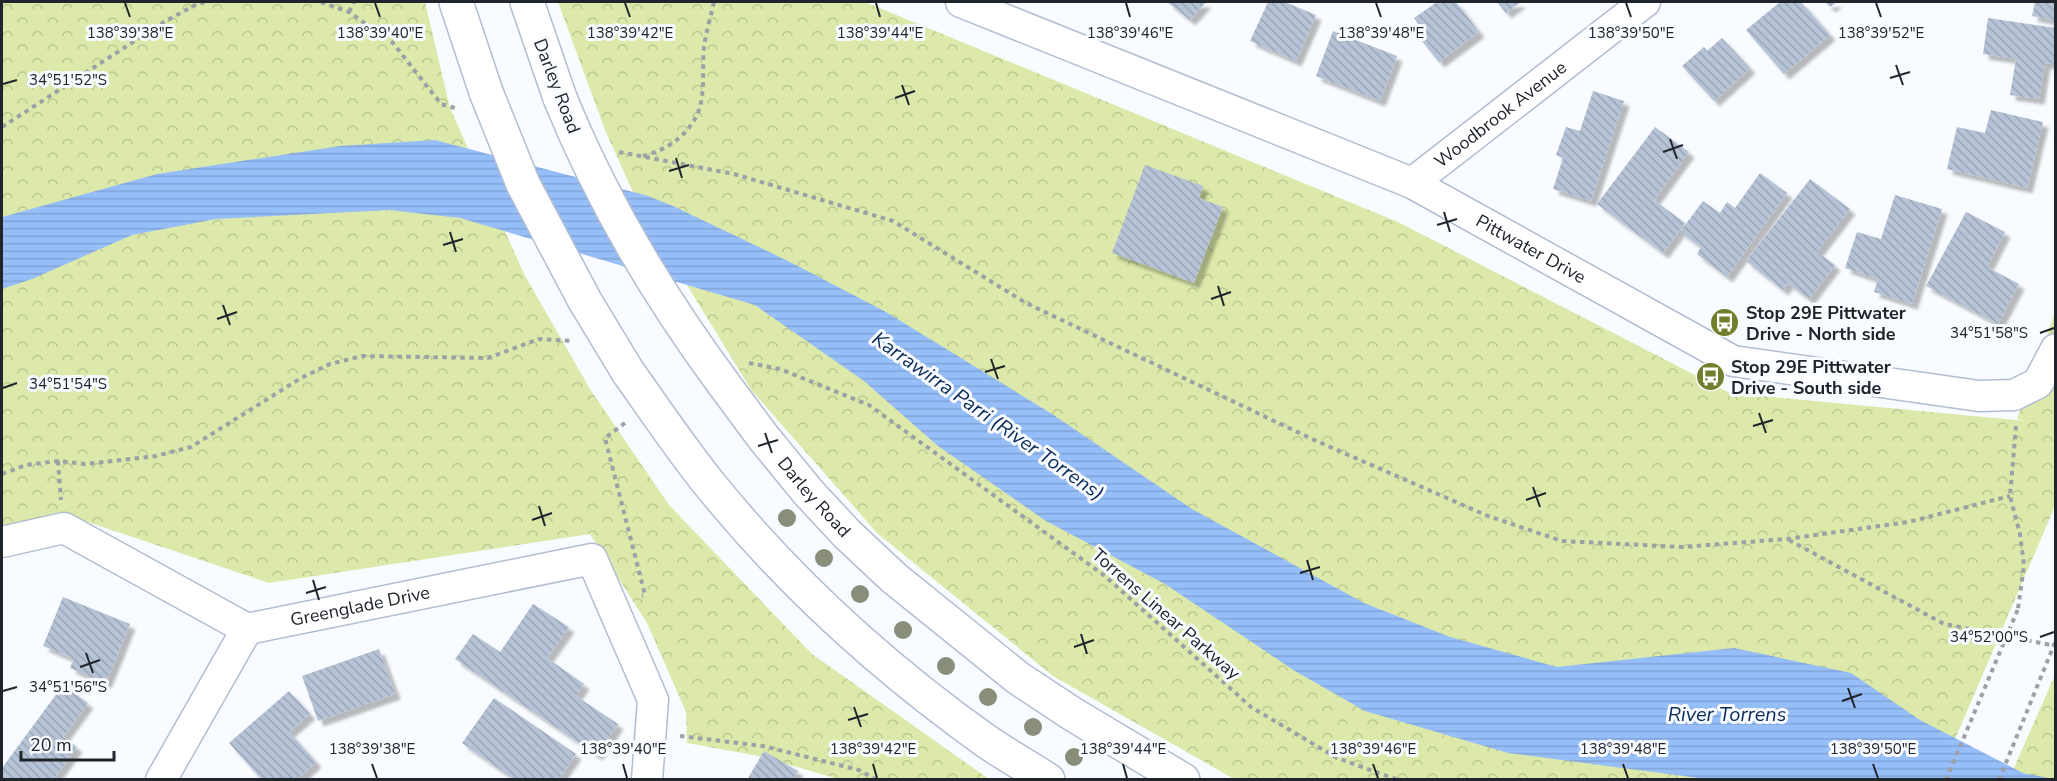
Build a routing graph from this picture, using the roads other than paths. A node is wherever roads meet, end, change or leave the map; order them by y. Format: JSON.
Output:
{"nodes":[{"id":1,"x":456,"y":2,"type":"edge"},
{"id":2,"x":526,"y":2,"type":"edge"},
{"id":3,"x":961,"y":2,"type":"edge"},
{"id":4,"x":1645,"y":2,"type":"edge"},
{"id":5,"x":1412,"y":183,"type":"junction"},
{"id":6,"x":2055,"y":349,"type":"edge"},
{"id":7,"x":2,"y":542,"type":"edge"},
{"id":8,"x":247,"y":629,"type":"junction"},
{"id":9,"x":161,"y":780,"type":"edge"},
{"id":10,"x":647,"y":780,"type":"edge"},
{"id":11,"x":1048,"y":780,"type":"edge"},
{"id":12,"x":1183,"y":780,"type":"edge"}],
"edges":[{"from":1,"to":11,"type":"main road","bridge":true},
{"from":2,"to":12,"type":"main road","name":"Darley Road","bridge":true},
{"from":3,"to":5,"type":"street","name":"Pittwater Drive"},
{"from":4,"to":5,"type":"street","name":"Woodbrook Avenue"},
{"from":5,"to":6,"type":"street","name":"Pittwater Drive"},
{"from":7,"to":8,"type":"street"},
{"from":8,"to":9,"type":"street"},
{"from":8,"to":10,"type":"street","name":"Greenglade Drive"}]}
